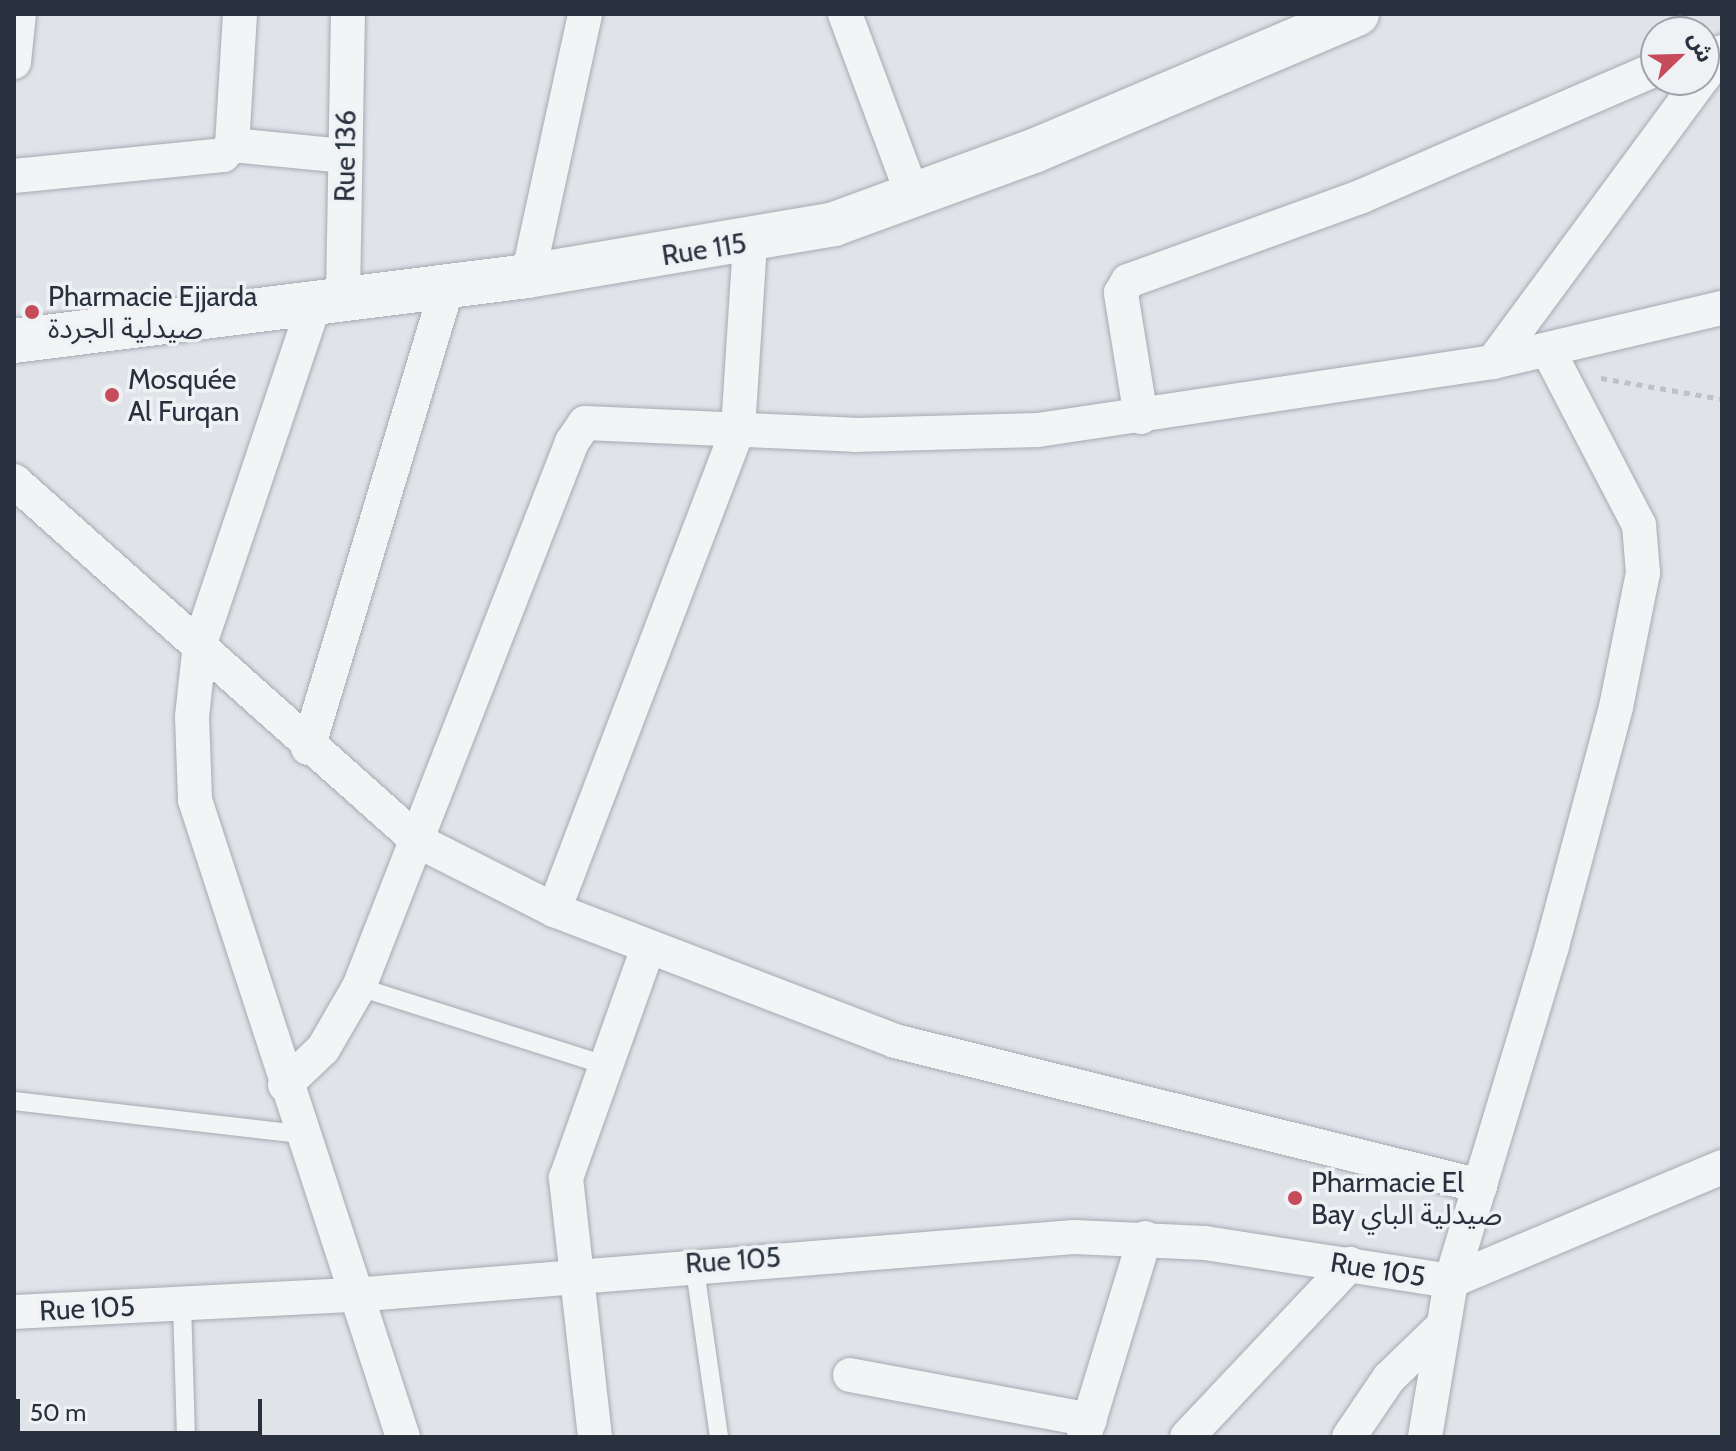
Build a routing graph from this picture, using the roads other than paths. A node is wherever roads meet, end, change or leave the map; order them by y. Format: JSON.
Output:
{"nodes":[{"id":1,"x":19,"y":14,"type":"edge"},
{"id":2,"x":240,"y":14,"type":"edge"},
{"id":3,"x":348,"y":14,"type":"edge"},
{"id":4,"x":585,"y":14,"type":"edge"},
{"id":5,"x":845,"y":14,"type":"edge"},
{"id":6,"x":1357,"y":14,"type":"edge"},
{"id":7,"x":14,"y":62,"type":"edge"},
{"id":8,"x":1640,"y":76,"type":"edge"},
{"id":9,"x":1689,"y":96,"type":"edge"},
{"id":10,"x":232,"y":145,"type":"junction"},
{"id":11,"x":345,"y":156,"type":"junction"},
{"id":12,"x":14,"y":176,"type":"edge"},
{"id":13,"x":914,"y":199,"type":"junction"},
{"id":14,"x":750,"y":242,"type":"junction"},
{"id":15,"x":528,"y":276,"type":"junction"},
{"id":16,"x":447,"y":287,"type":"junction"},
{"id":17,"x":329,"y":300,"type":"junction"},
{"id":18,"x":1722,"y":308,"type":"edge"},
{"id":19,"x":14,"y":341,"type":"edge"},
{"id":20,"x":1493,"y":362,"type":"junction"},
{"id":21,"x":1555,"y":363,"type":"junction"},
{"id":22,"x":1141,"y":417,"type":"junction"},
{"id":23,"x":738,"y":429,"type":"junction"},
{"id":24,"x":14,"y":481,"type":"edge"},
{"id":25,"x":200,"y":643,"type":"junction"},
{"id":26,"x":308,"y":748,"type":"junction"},
{"id":27,"x":418,"y":841,"type":"junction"},
{"id":28,"x":554,"y":910,"type":"junction"},
{"id":29,"x":647,"y":951,"type":"junction"},
{"id":30,"x":359,"y":987,"type":"junction"},
{"id":31,"x":602,"y":1064,"type":"junction"},
{"id":32,"x":285,"y":1085,"type":"junction"},
{"id":33,"x":14,"y":1101,"type":"edge"},
{"id":34,"x":300,"y":1134,"type":"junction"},
{"id":35,"x":1722,"y":1167,"type":"edge"},
{"id":36,"x":1480,"y":1186,"type":"junction"},
{"id":37,"x":1145,"y":1238,"type":"junction"},
{"id":38,"x":694,"y":1263,"type":"junction"},
{"id":39,"x":1350,"y":1264,"type":"junction"},
{"id":40,"x":572,"y":1273,"type":"junction"},
{"id":41,"x":1451,"y":1281,"type":"junction"},
{"id":42,"x":353,"y":1295,"type":"junction"},
{"id":43,"x":182,"y":1303,"type":"junction"},
{"id":44,"x":14,"y":1312,"type":"edge"},
{"id":45,"x":1441,"y":1328,"type":"junction"},
{"id":46,"x":850,"y":1375,"type":"dead end"},
{"id":47,"x":1087,"y":1428,"type":"edge"},
{"id":48,"x":186,"y":1437,"type":"edge"},
{"id":49,"x":403,"y":1437,"type":"edge"},
{"id":50,"x":595,"y":1437,"type":"edge"},
{"id":51,"x":719,"y":1437,"type":"edge"},
{"id":52,"x":1187,"y":1437,"type":"edge"},
{"id":53,"x":1349,"y":1437,"type":"edge"},
{"id":54,"x":1425,"y":1437,"type":"edge"}],
"edges":[{"from":1,"to":7,"type":"street"},
{"from":2,"to":10,"type":"street"},
{"from":3,"to":11,"type":"street","name":"Rue 136"},
{"from":4,"to":15,"type":"street"},
{"from":5,"to":13,"type":"street"},
{"from":6,"to":13,"type":"street","name":"Rue 115"},
{"from":8,"to":22,"type":"street"},
{"from":9,"to":20,"type":"street"},
{"from":10,"to":11,"type":"street"},
{"from":10,"to":12,"type":"street"},
{"from":11,"to":17,"type":"street","name":"Rue 136"},
{"from":13,"to":14,"type":"street","name":"Rue 115"},
{"from":14,"to":15,"type":"street","name":"Rue 115"},
{"from":14,"to":23,"type":"street"},
{"from":15,"to":16,"type":"street","name":"Rue 115"},
{"from":16,"to":17,"type":"street","name":"Rue 115"},
{"from":16,"to":26,"type":"street"},
{"from":17,"to":19,"type":"street","name":"Rue 115"},
{"from":17,"to":25,"type":"street","name":"Rue 136"},
{"from":18,"to":21,"type":"street"},
{"from":20,"to":21,"type":"street"},
{"from":20,"to":22,"type":"street"},
{"from":21,"to":36,"type":"street"},
{"from":22,"to":23,"type":"street"},
{"from":23,"to":27,"type":"street"},
{"from":23,"to":28,"type":"street"},
{"from":24,"to":25,"type":"street"},
{"from":25,"to":26,"type":"street"},
{"from":25,"to":32,"type":"street","name":"Rue 136"},
{"from":26,"to":27,"type":"street"},
{"from":27,"to":28,"type":"street"},
{"from":27,"to":30,"type":"street"},
{"from":28,"to":29,"type":"street"},
{"from":29,"to":31,"type":"street"},
{"from":29,"to":36,"type":"street"},
{"from":30,"to":31,"type":"lane"},
{"from":30,"to":32,"type":"street"},
{"from":31,"to":40,"type":"street"},
{"from":32,"to":34,"type":"street","name":"Rue 136"},
{"from":33,"to":34,"type":"lane"},
{"from":34,"to":42,"type":"street","name":"Rue 136"},
{"from":35,"to":41,"type":"street"},
{"from":36,"to":41,"type":"street"},
{"from":37,"to":38,"type":"street","name":"Rue 105"},
{"from":37,"to":39,"type":"street","name":"Rue 105"},
{"from":37,"to":47,"type":"street"},
{"from":38,"to":40,"type":"street","name":"Rue 105"},
{"from":38,"to":51,"type":"lane"},
{"from":39,"to":41,"type":"street","name":"Rue 105"},
{"from":39,"to":52,"type":"street"},
{"from":40,"to":42,"type":"street","name":"Rue 105"},
{"from":40,"to":50,"type":"street"},
{"from":41,"to":45,"type":"street"},
{"from":42,"to":43,"type":"street","name":"Rue 105"},
{"from":42,"to":49,"type":"street","name":"Rue 136"},
{"from":43,"to":44,"type":"street","name":"Rue 105"},
{"from":43,"to":48,"type":"lane"},
{"from":45,"to":53,"type":"street"},
{"from":45,"to":54,"type":"street"},
{"from":46,"to":47,"type":"street"}]}
